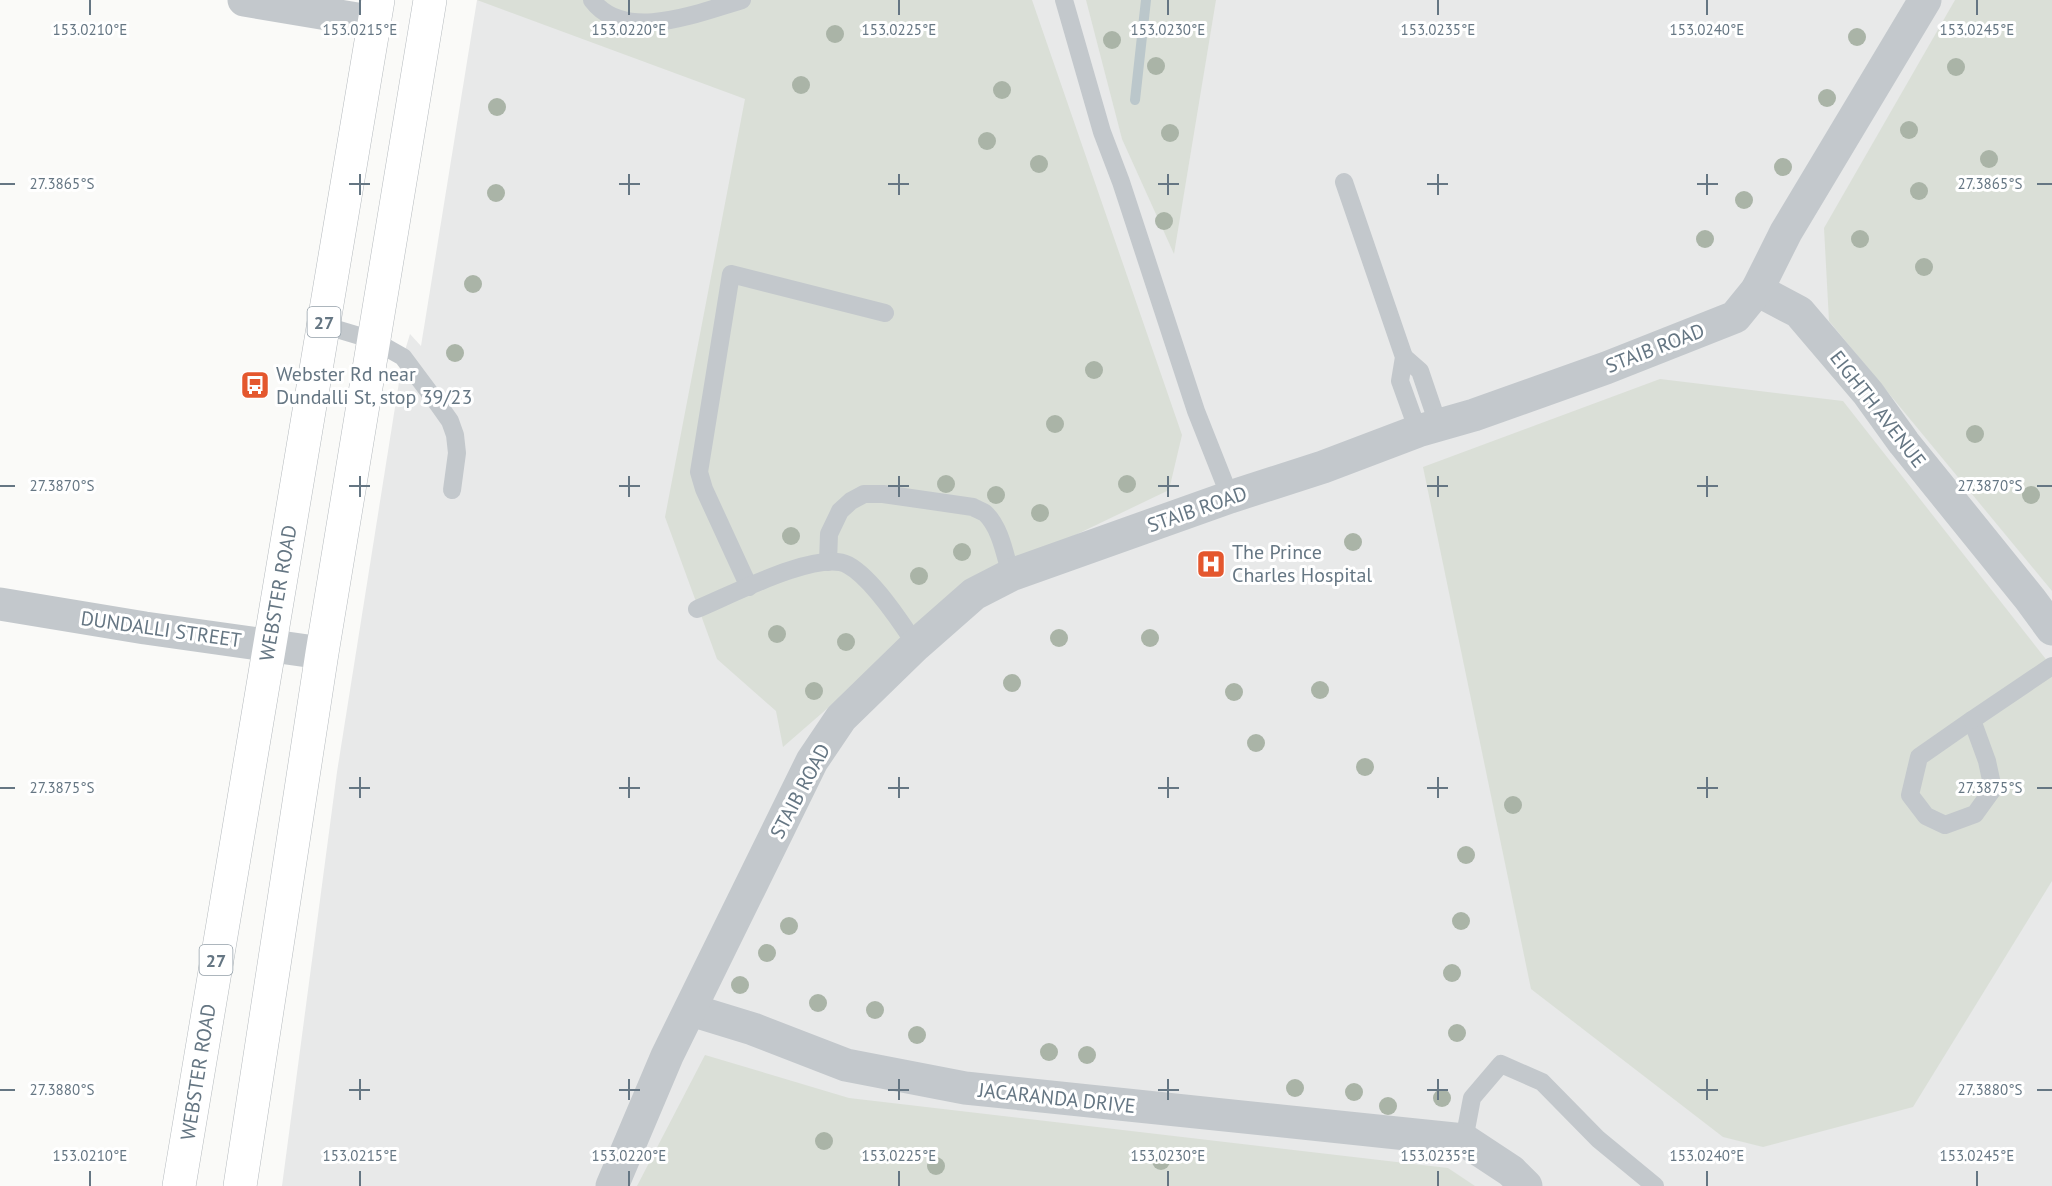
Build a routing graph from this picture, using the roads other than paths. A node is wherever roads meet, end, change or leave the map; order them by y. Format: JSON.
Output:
{"nodes":[{"id":1,"x":244,"y":0,"type":"edge"},
{"id":2,"x":430,"y":0,"type":"edge"},
{"id":3,"x":592,"y":0,"type":"edge"},
{"id":4,"x":742,"y":0,"type":"edge"},
{"id":5,"x":1064,"y":0,"type":"edge"},
{"id":6,"x":1925,"y":0,"type":"edge"},
{"id":7,"x":377,"y":11,"type":"edge"},
{"id":8,"x":1344,"y":182,"type":"dead end"},
{"id":9,"x":1757,"y":290,"type":"junction"},
{"id":10,"x":885,"y":313,"type":"dead end"},
{"id":11,"x":323,"y":325,"type":"junction"},
{"id":12,"x":373,"y":340,"type":"junction"},
{"id":13,"x":1428,"y":428,"type":"junction"},
{"id":14,"x":453,"y":490,"type":"dead end"},
{"id":15,"x":1230,"y":497,"type":"junction"},
{"id":16,"x":828,"y":561,"type":"junction"},
{"id":17,"x":1011,"y":575,"type":"junction"},
{"id":18,"x":749,"y":587,"type":"junction"},
{"id":19,"x":0,"y":604,"type":"edge"},
{"id":20,"x":697,"y":609,"type":"dead end"},
{"id":21,"x":2052,"y":629,"type":"edge"},
{"id":22,"x":269,"y":645,"type":"junction"},
{"id":23,"x":916,"y":645,"type":"junction"},
{"id":24,"x":322,"y":653,"type":"junction"},
{"id":25,"x":2052,"y":666,"type":"edge"},
{"id":26,"x":1972,"y":720,"type":"junction"},
{"id":27,"x":691,"y":1010,"type":"junction"},
{"id":28,"x":1464,"y":1140,"type":"junction"},
{"id":29,"x":179,"y":1186,"type":"edge"},
{"id":30,"x":240,"y":1186,"type":"edge"},
{"id":31,"x":612,"y":1186,"type":"edge"},
{"id":32,"x":1527,"y":1186,"type":"edge"},
{"id":33,"x":1655,"y":1186,"type":"edge"}],
"edges":[{"from":1,"to":7,"type":"street"},
{"from":2,"to":12,"type":"main road"},
{"from":3,"to":4,"type":"lane"},
{"from":5,"to":15,"type":"lane"},
{"from":6,"to":9,"type":"street","name":"STAIB ROAD"},
{"from":7,"to":11,"type":"main road","name":"WEBSTER ROAD","number":"27"},
{"from":8,"to":13,"type":"lane"},
{"from":9,"to":13,"type":"street","name":"STAIB ROAD"},
{"from":9,"to":21,"type":"street","name":"EIGHTH AVENUE"},
{"from":10,"to":18,"type":"lane"},
{"from":11,"to":12,"type":"lane"},
{"from":11,"to":22,"type":"main road","name":"WEBSTER ROAD","number":"27"},
{"from":12,"to":14,"type":"lane"},
{"from":12,"to":24,"type":"main road"},
{"from":13,"to":15,"type":"street","name":"STAIB ROAD"},
{"from":15,"to":17,"type":"street","name":"STAIB ROAD"},
{"from":16,"to":17,"type":"lane"},
{"from":16,"to":18,"type":"lane"},
{"from":16,"to":23,"type":"lane"},
{"from":17,"to":23,"type":"street","name":"STAIB ROAD"},
{"from":18,"to":20,"type":"lane"},
{"from":19,"to":22,"type":"street","name":"DUNDALLI STREET"},
{"from":22,"to":24,"type":"street","name":"DUNDALLI STREET"},
{"from":22,"to":29,"type":"main road","name":"WEBSTER ROAD","number":"27"},
{"from":23,"to":27,"type":"street","name":"STAIB ROAD"},
{"from":24,"to":30,"type":"main road"},
{"from":25,"to":26,"type":"lane"},
{"from":26,"to":26,"type":"lane"},
{"from":27,"to":28,"type":"street","name":"JACARANDA DRIVE"},
{"from":27,"to":31,"type":"street","name":"STAIB ROAD"},
{"from":28,"to":32,"type":"street","name":"JACARANDA DRIVE"},
{"from":28,"to":33,"type":"lane"}]}
